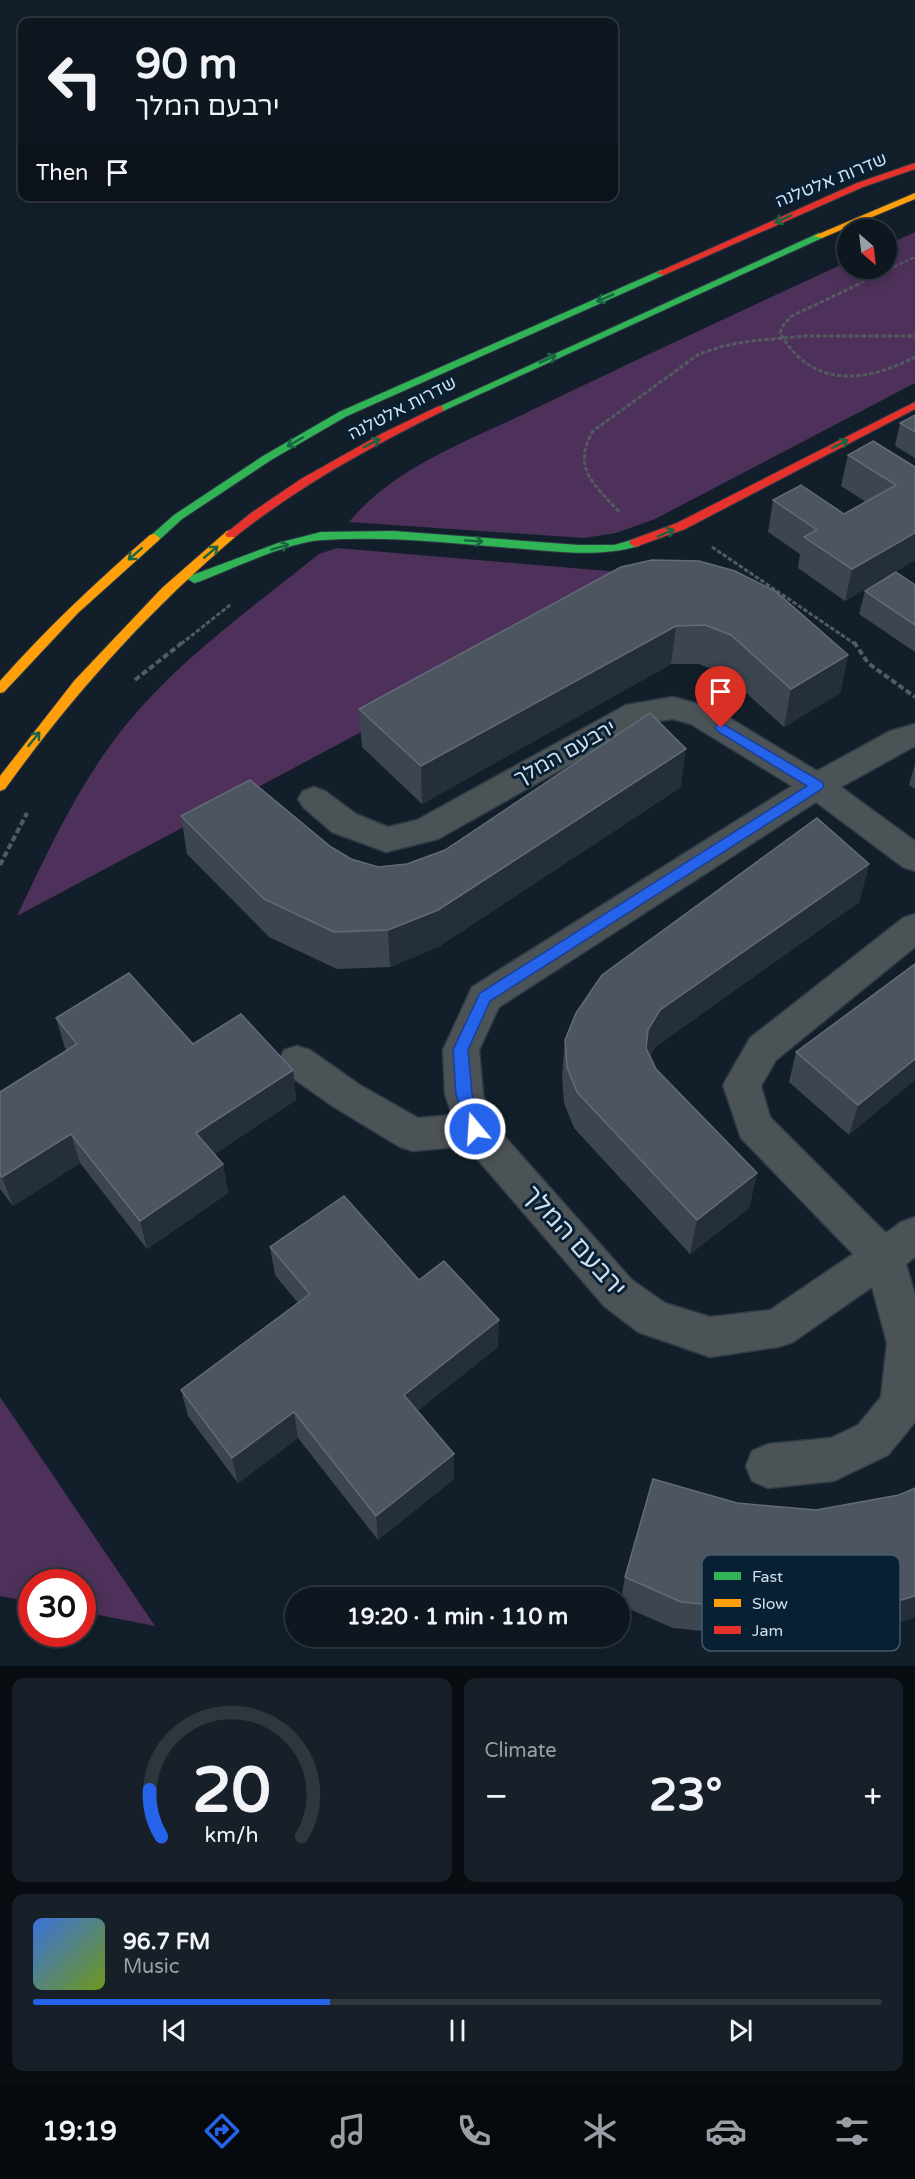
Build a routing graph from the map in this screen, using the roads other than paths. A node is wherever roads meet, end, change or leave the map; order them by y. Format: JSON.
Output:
{"nodes":[{"id":1,"x":915,"y":166,"type":"edge"},
{"id":2,"x":915,"y":196,"type":"edge"},
{"id":3,"x":915,"y":405,"type":"edge"},
{"id":4,"x":167,"y":591,"type":"junction"},
{"id":5,"x":0,"y":689,"type":"edge"},
{"id":6,"x":915,"y":735,"type":"edge"},
{"id":7,"x":0,"y":786,"type":"edge"},
{"id":8,"x":817,"y":786,"type":"junction"},
{"id":9,"x":314,"y":799,"type":"dead end"},
{"id":10,"x":915,"y":858,"type":"edge"},
{"id":11,"x":915,"y":928,"type":"edge"},
{"id":12,"x":297,"y":1061,"type":"dead end"},
{"id":13,"x":475,"y":1129,"type":"junction"},
{"id":14,"x":915,"y":1235,"type":"edge"},
{"id":15,"x":884,"y":1258,"type":"junction"},
{"id":16,"x":768,"y":1466,"type":"dead end"}],
"edges":[{"from":1,"to":5,"type":"main road","name":"שדרות אלטלנה","one_way":true},
{"from":4,"to":2,"type":"main road","name":"שדרות אלטלנה","one_way":true},
{"from":4,"to":3,"type":"main road","one_way":true},
{"from":7,"to":4,"type":"main road","name":"שדרות אלטלנה","one_way":true},
{"from":6,"to":8,"type":"street","name":"ירבעם המלך"},
{"from":8,"to":9,"type":"street","name":"ירבעם המלך"},
{"from":8,"to":10,"type":"street","name":"ירבעם המלך"},
{"from":8,"to":13,"type":"street","name":"ירבעם המלך"},
{"from":11,"to":15,"type":"street"},
{"from":12,"to":13,"type":"street"},
{"from":13,"to":15,"type":"street","name":"ירבעם המלך"},
{"from":14,"to":15,"type":"street","name":"ירבעם המלך"},
{"from":15,"to":16,"type":"street"}]}
